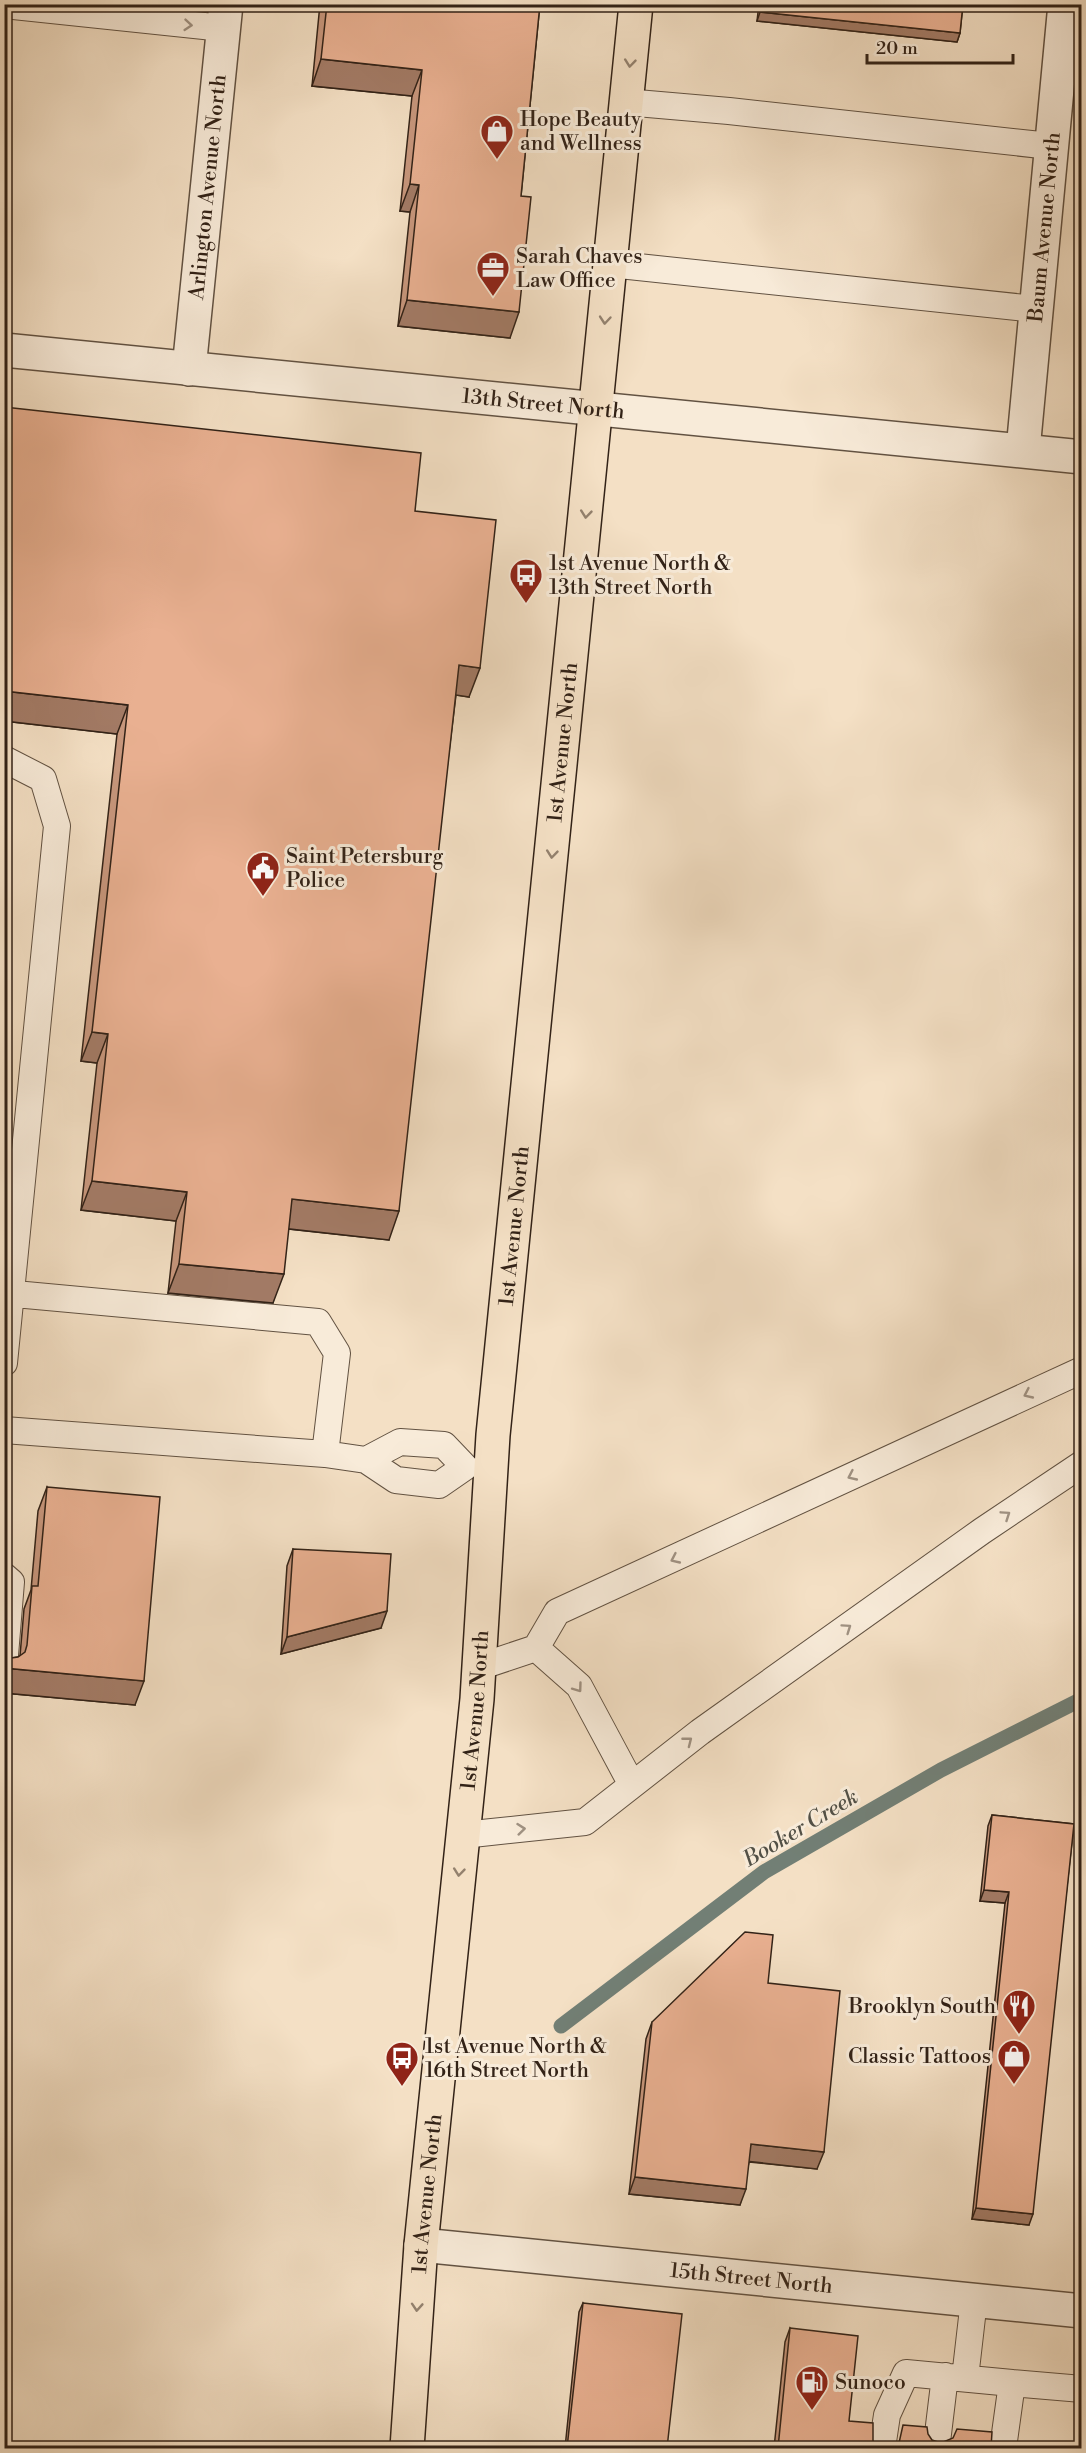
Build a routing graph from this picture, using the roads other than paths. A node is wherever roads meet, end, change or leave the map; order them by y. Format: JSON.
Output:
{"nodes":[{"id":1,"x":636,"y":4,"type":"edge"},
{"id":2,"x":1065,"y":4,"type":"edge"},
{"id":3,"x":4,"y":5,"type":"edge"},
{"id":4,"x":225,"y":16,"type":"edge"},
{"id":5,"x":626,"y":102,"type":"junction"},
{"id":6,"x":1050,"y":146,"type":"junction"},
{"id":7,"x":610,"y":264,"type":"junction"},
{"id":8,"x":1035,"y":309,"type":"junction"},
{"id":9,"x":4,"y":350,"type":"edge"},
{"id":10,"x":189,"y":369,"type":"junction"},
{"id":11,"x":596,"y":409,"type":"junction"},
{"id":12,"x":1023,"y":450,"type":"junction"},
{"id":13,"x":1082,"y":457,"type":"edge"},
{"id":14,"x":4,"y":759,"type":"edge"},
{"id":15,"x":8,"y":1294,"type":"edge"},
{"id":16,"x":4,"y":1363,"type":"edge"},
{"id":17,"x":1081,"y":1374,"type":"edge"},
{"id":18,"x":4,"y":1431,"type":"edge"},
{"id":19,"x":325,"y":1454,"type":"junction"},
{"id":20,"x":366,"y":1460,"type":"junction"},
{"id":21,"x":1082,"y":1464,"type":"edge"},
{"id":22,"x":478,"y":1468,"type":"junction"},
{"id":23,"x":4,"y":1576,"type":"edge"},
{"id":24,"x":536,"y":1648,"type":"junction"},
{"id":25,"x":4,"y":1666,"type":"edge"},
{"id":26,"x":479,"y":1667,"type":"junction"},
{"id":27,"x":632,"y":1785,"type":"junction"},
{"id":28,"x":463,"y":1835,"type":"junction"},
{"id":29,"x":421,"y":2245,"type":"junction"},
{"id":30,"x":974,"y":2300,"type":"junction"},
{"id":31,"x":1082,"y":2311,"type":"edge"},
{"id":32,"x":955,"y":2377,"type":"junction"},
{"id":33,"x":1012,"y":2383,"type":"junction"},
{"id":34,"x":1082,"y":2389,"type":"edge"},
{"id":35,"x":937,"y":2442,"type":"edge"},
{"id":36,"x":407,"y":2448,"type":"edge"},
{"id":37,"x":882,"y":2448,"type":"edge"},
{"id":38,"x":1003,"y":2448,"type":"edge"}],
"edges":[{"from":1,"to":5,"type":"main road","name":"1st Avenue North","one_way":true},
{"from":2,"to":6,"type":"street","name":"Baum Avenue North"},
{"from":3,"to":4,"type":"lane","one_way":true},
{"from":4,"to":10,"type":"street","name":"Arlington Avenue North"},
{"from":5,"to":6,"type":"lane"},
{"from":5,"to":7,"type":"main road","name":"1st Avenue North"},
{"from":6,"to":8,"type":"street","name":"Baum Avenue North"},
{"from":7,"to":8,"type":"lane"},
{"from":7,"to":11,"type":"main road","name":"1st Avenue North","one_way":true},
{"from":8,"to":12,"type":"street","name":"Baum Avenue North"},
{"from":9,"to":10,"type":"street","name":"13th Street North"},
{"from":10,"to":11,"type":"street","name":"13th Street North"},
{"from":11,"to":12,"type":"street","name":"13th Street North"},
{"from":11,"to":22,"type":"main road","name":"1st Avenue North","one_way":true},
{"from":12,"to":13,"type":"street","name":"13th Street North"},
{"from":14,"to":15,"type":"lane"},
{"from":15,"to":16,"type":"lane"},
{"from":15,"to":19,"type":"lane"},
{"from":17,"to":24,"type":"lane","one_way":true},
{"from":18,"to":19,"type":"lane"},
{"from":19,"to":20,"type":"lane"},
{"from":20,"to":22,"type":"lane"},
{"from":20,"to":22,"type":"lane"},
{"from":27,"to":21,"type":"lane","one_way":true},
{"from":22,"to":26,"type":"main road","name":"1st Avenue North"},
{"from":23,"to":25,"type":"lane"},
{"from":24,"to":26,"type":"lane"},
{"from":24,"to":27,"type":"lane","one_way":true},
{"from":26,"to":28,"type":"main road","name":"1st Avenue North"},
{"from":28,"to":27,"type":"lane","one_way":true},
{"from":28,"to":29,"type":"main road","name":"1st Avenue North","one_way":true},
{"from":29,"to":30,"type":"street","name":"15th Street North"},
{"from":29,"to":36,"type":"main road","name":"1st Avenue North","one_way":true},
{"from":30,"to":31,"type":"street","name":"15th Street North"},
{"from":30,"to":32,"type":"lane"},
{"from":32,"to":33,"type":"lane"},
{"from":32,"to":35,"type":"lane"},
{"from":32,"to":37,"type":"lane"},
{"from":33,"to":34,"type":"lane"},
{"from":33,"to":38,"type":"lane"}]}
